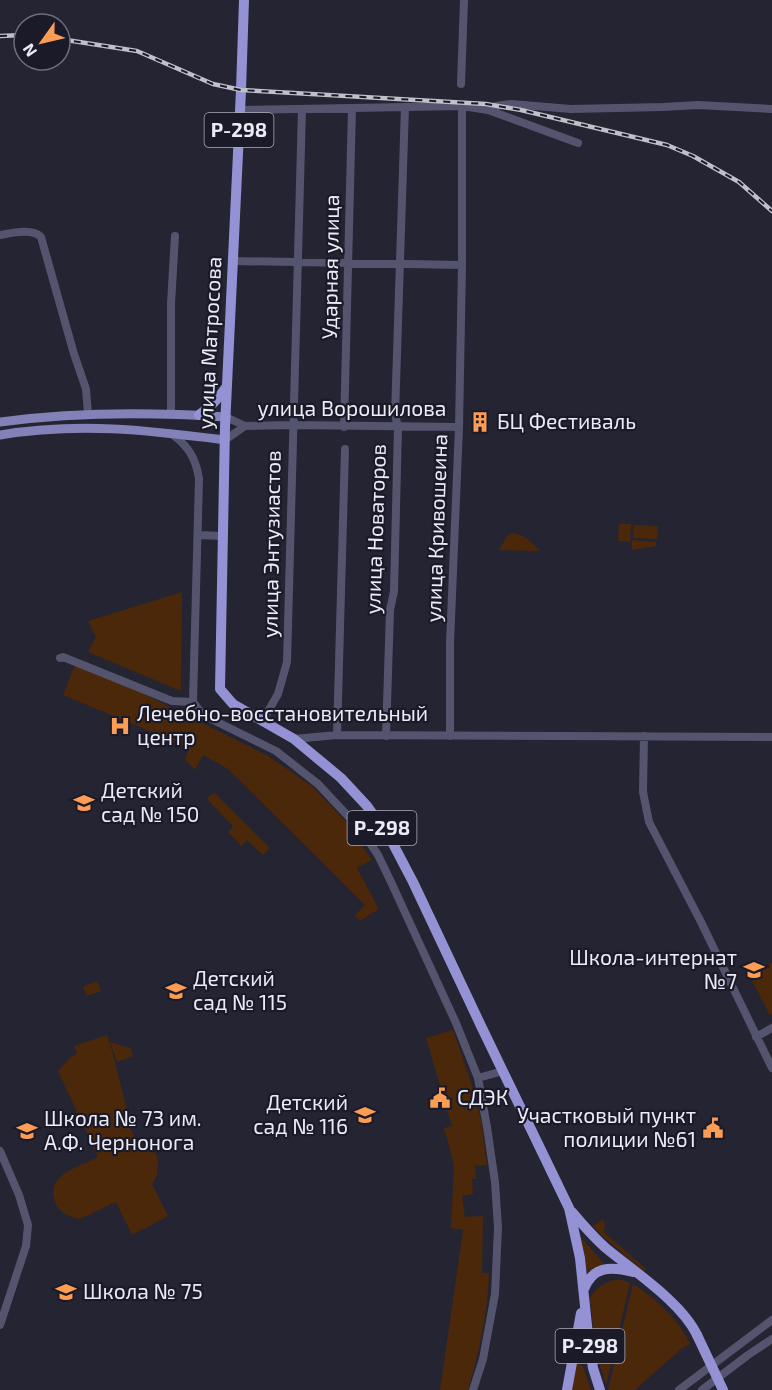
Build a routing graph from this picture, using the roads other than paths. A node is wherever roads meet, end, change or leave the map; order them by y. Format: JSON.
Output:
{"nodes":[{"id":1,"x":244,"y":0,"type":"edge"},
{"id":2,"x":464,"y":0,"type":"edge"},
{"id":3,"x":461,"y":84,"type":"dead end"},
{"id":4,"x":462,"y":106,"type":"junction"},
{"id":5,"x":405,"y":107,"type":"junction"},
{"id":6,"x":352,"y":108,"type":"junction"},
{"id":7,"x":302,"y":109,"type":"junction"},
{"id":8,"x":772,"y":109,"type":"edge"},
{"id":9,"x":240,"y":110,"type":"junction"},
{"id":10,"x":488,"y":110,"type":"junction"},
{"id":11,"x":578,"y":144,"type":"dead end"},
{"id":12,"x":0,"y":235,"type":"edge"},
{"id":13,"x":175,"y":236,"type":"dead end"},
{"id":14,"x":234,"y":261,"type":"junction"},
{"id":15,"x":298,"y":262,"type":"junction"},
{"id":16,"x":349,"y":263,"type":"junction"},
{"id":17,"x":399,"y":264,"type":"junction"},
{"id":18,"x":462,"y":265,"type":"junction"},
{"id":19,"x":227,"y":386,"type":"junction"},
{"id":20,"x":171,"y":413,"type":"junction"},
{"id":21,"x":88,"y":414,"type":"junction"},
{"id":22,"x":199,"y":415,"type":"junction"},
{"id":23,"x":226,"y":417,"type":"junction"},
{"id":24,"x":0,"y":422,"type":"edge"},
{"id":25,"x":293,"y":425,"type":"junction"},
{"id":26,"x":245,"y":426,"type":"junction"},
{"id":27,"x":344,"y":427,"type":"junction"},
{"id":28,"x":398,"y":427,"type":"junction"},
{"id":29,"x":459,"y":428,"type":"junction"},
{"id":30,"x":171,"y":433,"type":"junction"},
{"id":31,"x":0,"y":435,"type":"edge"},
{"id":32,"x":225,"y":440,"type":"junction"},
{"id":33,"x":345,"y":449,"type":"dead end"},
{"id":34,"x":198,"y":535,"type":"junction"},
{"id":35,"x":223,"y":536,"type":"junction"},
{"id":36,"x":60,"y":658,"type":"dead end"},
{"id":37,"x":194,"y":702,"type":"junction"},
{"id":38,"x":262,"y":722,"type":"junction"},
{"id":39,"x":338,"y":735,"type":"junction"},
{"id":40,"x":386,"y":736,"type":"junction"},
{"id":41,"x":450,"y":736,"type":"junction"},
{"id":42,"x":644,"y":736,"type":"junction"},
{"id":43,"x":772,"y":737,"type":"edge"},
{"id":44,"x":294,"y":739,"type":"junction"},
{"id":45,"x":772,"y":1028,"type":"edge"},
{"id":46,"x":756,"y":1036,"type":"junction"},
{"id":47,"x":772,"y":1068,"type":"edge"},
{"id":48,"x":503,"y":1071,"type":"junction"},
{"id":49,"x":478,"y":1078,"type":"junction"},
{"id":50,"x":0,"y":1151,"type":"edge"},
{"id":51,"x":569,"y":1208,"type":"junction"},
{"id":52,"x":636,"y":1272,"type":"junction"},
{"id":53,"x":583,"y":1296,"type":"junction"},
{"id":54,"x":772,"y":1320,"type":"edge"},
{"id":55,"x":0,"y":1325,"type":"edge"},
{"id":56,"x":772,"y":1338,"type":"edge"},
{"id":57,"x":474,"y":1390,"type":"edge"},
{"id":58,"x":567,"y":1390,"type":"edge"},
{"id":59,"x":600,"y":1390,"type":"edge"},
{"id":60,"x":679,"y":1390,"type":"edge"},
{"id":61,"x":702,"y":1390,"type":"edge"},
{"id":62,"x":723,"y":1390,"type":"edge"}],
"edges":[{"from":1,"to":9,"type":"highway","name":"улица Матросова","number":"Р-298"},
{"from":2,"to":3,"type":"street"},
{"from":4,"to":5,"type":"street"},
{"from":4,"to":10,"type":"street"},
{"from":4,"to":18,"type":"street","name":"улица Кривошеина"},
{"from":5,"to":6,"type":"street"},
{"from":5,"to":17,"type":"street","name":"улица Новаторов"},
{"from":6,"to":7,"type":"street"},
{"from":6,"to":16,"type":"street","name":"Ударная улица"},
{"from":7,"to":9,"type":"street"},
{"from":7,"to":15,"type":"street","name":"улица Энтузиастов"},
{"from":8,"to":10,"type":"street"},
{"from":9,"to":14,"type":"highway","name":"улица Матросова","number":"Р-298"},
{"from":10,"to":11,"type":"street"},
{"from":12,"to":21,"type":"street"},
{"from":13,"to":20,"type":"street"},
{"from":14,"to":15,"type":"street"},
{"from":14,"to":19,"type":"highway","name":"улица Матросова","number":"Р-298"},
{"from":15,"to":16,"type":"street"},
{"from":15,"to":25,"type":"street","name":"улица Энтузиастов"},
{"from":16,"to":17,"type":"street"},
{"from":16,"to":27,"type":"street","name":"Ударная улица"},
{"from":17,"to":18,"type":"street"},
{"from":17,"to":28,"type":"street","name":"улица Новаторов"},
{"from":18,"to":29,"type":"street","name":"улица Кривошеина"},
{"from":19,"to":22,"type":"highway"},
{"from":19,"to":23,"type":"highway","name":"улица Матросова","number":"Р-298"},
{"from":20,"to":21,"type":"main road","name":"улица Ворошилова"},
{"from":20,"to":22,"type":"main road","name":"улица Ворошилова"},
{"from":21,"to":24,"type":"main road","name":"улица Ворошилова"},
{"from":22,"to":23,"type":"main road","name":"улица Ворошилова"},
{"from":23,"to":26,"type":"street","name":"улица Ворошилова"},
{"from":23,"to":32,"type":"highway","name":"улица Матросова","number":"Р-298"},
{"from":25,"to":26,"type":"street","name":"улица Ворошилова"},
{"from":25,"to":27,"type":"street","name":"улица Ворошилова"},
{"from":25,"to":38,"type":"street","name":"улица Энтузиастов"},
{"from":26,"to":32,"type":"street","name":"улица Ворошилова"},
{"from":27,"to":28,"type":"street","name":"улица Ворошилова"},
{"from":28,"to":29,"type":"street","name":"улица Ворошилова"},
{"from":28,"to":40,"type":"street","name":"улица Новаторов"},
{"from":29,"to":41,"type":"street","name":"улица Кривошеина"},
{"from":30,"to":31,"type":"main road"},
{"from":30,"to":32,"type":"main road"},
{"from":30,"to":34,"type":"street"},
{"from":32,"to":35,"type":"highway","name":"улица Матросова","number":"Р-298"},
{"from":33,"to":39,"type":"street"},
{"from":34,"to":35,"type":"street"},
{"from":34,"to":37,"type":"street"},
{"from":35,"to":38,"type":"highway","name":"улица Матросова","number":"Р-298"},
{"from":36,"to":37,"type":"street"},
{"from":37,"to":49,"type":"street"},
{"from":38,"to":44,"type":"highway","number":"Р-298"},
{"from":39,"to":40,"type":"street"},
{"from":39,"to":44,"type":"street"},
{"from":40,"to":41,"type":"street"},
{"from":41,"to":42,"type":"street"},
{"from":42,"to":43,"type":"street"},
{"from":42,"to":46,"type":"street"},
{"from":44,"to":48,"type":"highway","number":"Р-298"},
{"from":45,"to":46,"type":"street"},
{"from":46,"to":47,"type":"street"},
{"from":48,"to":49,"type":"street"},
{"from":48,"to":51,"type":"highway","number":"Р-298"},
{"from":49,"to":57,"type":"street"},
{"from":50,"to":55,"type":"street"},
{"from":51,"to":52,"type":"highway","number":"Р-298"},
{"from":51,"to":53,"type":"highway","number":"Р-298"},
{"from":52,"to":53,"type":"highway"},
{"from":52,"to":62,"type":"highway","number":"Р-298","bridge":true},
{"from":53,"to":58,"type":"highway"},
{"from":53,"to":59,"type":"highway","number":"Р-298"},
{"from":54,"to":60,"type":"street"},
{"from":56,"to":61,"type":"street"}]}
